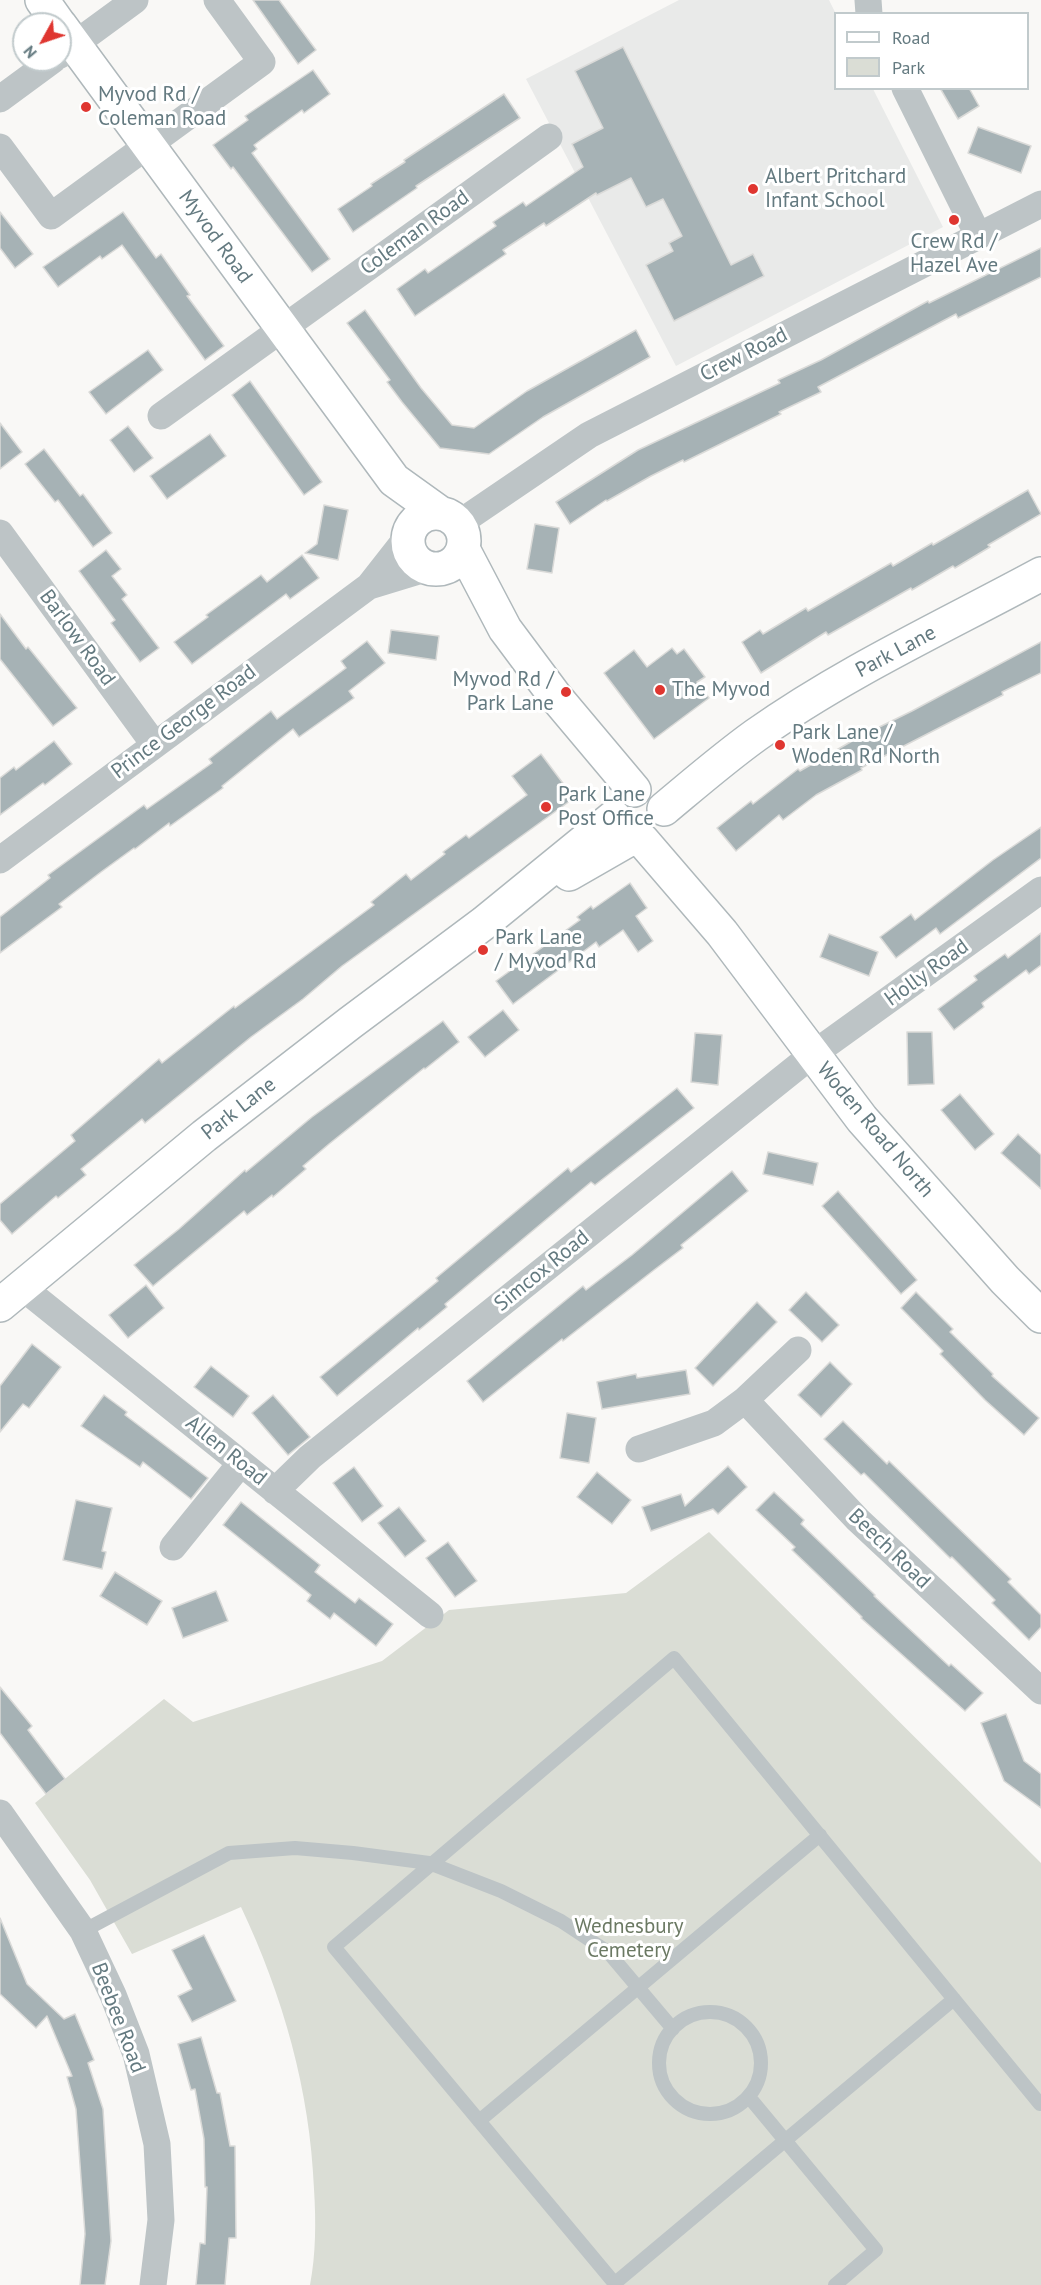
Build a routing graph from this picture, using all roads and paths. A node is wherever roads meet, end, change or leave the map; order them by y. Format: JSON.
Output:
{"nodes":[{"id":1,"x":135,"y":0,"type":"edge"},
{"id":2,"x":217,"y":0,"type":"edge"},
{"id":3,"x":72,"y":36,"type":"edge"},
{"id":4,"x":72,"y":55,"type":"edge"},
{"id":5,"x":29,"y":72,"type":"edge"},
{"id":6,"x":906,"y":90,"type":"edge"},
{"id":7,"x":0,"y":99,"type":"edge"},
{"id":8,"x":549,"y":137,"type":"dead end"},
{"id":9,"x":149,"y":146,"type":"junction"},
{"id":10,"x":0,"y":147,"type":"edge"},
{"id":11,"x":1041,"y":204,"type":"edge"},
{"id":12,"x":978,"y":235,"type":"junction"},
{"id":13,"x":281,"y":329,"type":"junction"},
{"id":14,"x":161,"y":416,"type":"dead end"},
{"id":15,"x":394,"y":480,"type":"junction"},
{"id":16,"x":453,"y":529,"type":"junction"},
{"id":17,"x":409,"y":532,"type":"junction"},
{"id":18,"x":0,"y":533,"type":"edge"},
{"id":19,"x":433,"y":568,"type":"junction"},
{"id":20,"x":1041,"y":574,"type":"edge"},
{"id":21,"x":369,"y":586,"type":"junction"},
{"id":22,"x":505,"y":629,"type":"junction"},
{"id":23,"x":154,"y":744,"type":"junction"},
{"id":24,"x":638,"y":815,"type":"junction"},
{"id":25,"x":0,"y":860,"type":"edge"},
{"id":26,"x":1041,"y":890,"type":"edge"},
{"id":27,"x":812,"y":1055,"type":"junction"},
{"id":28,"x":8,"y":1293,"type":"edge"},
{"id":29,"x":1041,"y":1316,"type":"edge"},
{"id":30,"x":798,"y":1350,"type":"dead end"},
{"id":31,"x":745,"y":1400,"type":"junction"},
{"id":32,"x":639,"y":1449,"type":"dead end"},
{"id":33,"x":241,"y":1464,"type":"junction"},
{"id":34,"x":275,"y":1491,"type":"junction"},
{"id":35,"x":174,"y":1546,"type":"dead end"},
{"id":36,"x":430,"y":1615,"type":"dead end"},
{"id":37,"x":1041,"y":1691,"type":"edge"},
{"id":38,"x":0,"y":1813,"type":"edge"},
{"id":39,"x":820,"y":1836,"type":"junction"},
{"id":40,"x":432,"y":1865,"type":"junction"},
{"id":41,"x":83,"y":1931,"type":"junction"},
{"id":42,"x":638,"y":1987,"type":"junction"},
{"id":43,"x":954,"y":1999,"type":"junction"},
{"id":44,"x":673,"y":2029,"type":"junction"},
{"id":45,"x":749,"y":2097,"type":"junction"},
{"id":46,"x":1040,"y":2104,"type":"edge"},
{"id":47,"x":479,"y":2121,"type":"junction"},
{"id":48,"x":786,"y":2142,"type":"junction"},
{"id":49,"x":616,"y":2284,"type":"edge"},
{"id":50,"x":153,"y":2285,"type":"edge"},
{"id":51,"x":835,"y":2285,"type":"edge"}],
"edges":[{"from":1,"to":3,"type":"street"},
{"from":2,"to":9,"type":"street"},
{"from":4,"to":9,"type":"street","name":"Myvod Road"},
{"from":5,"to":7,"type":"street"},
{"from":6,"to":12,"type":"street"},
{"from":8,"to":13,"type":"street","name":"Coleman Road"},
{"from":9,"to":10,"type":"street"},
{"from":9,"to":13,"type":"street","name":"Myvod Road"},
{"from":11,"to":12,"type":"street","name":"Crew Road"},
{"from":12,"to":16,"type":"street","name":"Crew Road"},
{"from":13,"to":14,"type":"street"},
{"from":13,"to":15,"type":"street","name":"Myvod Road"},
{"from":15,"to":16,"type":"street","name":"Myvod Road"},
{"from":15,"to":17,"type":"street","name":"Myvod Road"},
{"from":16,"to":17,"type":"street"},
{"from":16,"to":19,"type":"street"},
{"from":16,"to":22,"type":"street","name":"Myvod Road"},
{"from":17,"to":19,"type":"street"},
{"from":17,"to":21,"type":"street","name":"Prince George Road"},
{"from":18,"to":23,"type":"street","name":"Barlow Road"},
{"from":19,"to":21,"type":"street","name":"Prince George Road"},
{"from":19,"to":22,"type":"street","name":"Myvod Road"},
{"from":20,"to":24,"type":"street","name":"Park Lane"},
{"from":21,"to":23,"type":"street","name":"Prince George Road"},
{"from":22,"to":24,"type":"street","name":"Myvod Road"},
{"from":23,"to":25,"type":"street","name":"Prince George Road"},
{"from":24,"to":27,"type":"street","name":"Woden Road North"},
{"from":24,"to":28,"type":"street","name":"Park Lane"},
{"from":26,"to":27,"type":"street","name":"Holly Road"},
{"from":27,"to":29,"type":"street","name":"Woden Road North"},
{"from":27,"to":34,"type":"street","name":"Simcox Road"},
{"from":28,"to":33,"type":"street","name":"Allen Road"},
{"from":30,"to":31,"type":"street"},
{"from":31,"to":32,"type":"street"},
{"from":31,"to":37,"type":"street","name":"Beech Road"},
{"from":33,"to":34,"type":"street","name":"Allen Road"},
{"from":33,"to":35,"type":"street"},
{"from":34,"to":36,"type":"street","name":"Allen Road"},
{"from":38,"to":41,"type":"street","name":"Beebee Road"},
{"from":39,"to":40,"type":"lane"},
{"from":39,"to":42,"type":"lane"},
{"from":39,"to":43,"type":"lane"},
{"from":40,"to":41,"type":"lane"},
{"from":40,"to":42,"type":"lane"},
{"from":40,"to":47,"type":"lane"},
{"from":41,"to":50,"type":"street","name":"Beebee Road"},
{"from":42,"to":44,"type":"lane"},
{"from":42,"to":47,"type":"lane"},
{"from":43,"to":46,"type":"lane"},
{"from":43,"to":48,"type":"lane"},
{"from":44,"to":45,"type":"lane"},
{"from":44,"to":45,"type":"lane"},
{"from":45,"to":48,"type":"lane"},
{"from":47,"to":49,"type":"lane"},
{"from":48,"to":49,"type":"lane"},
{"from":48,"to":51,"type":"lane"}]}
